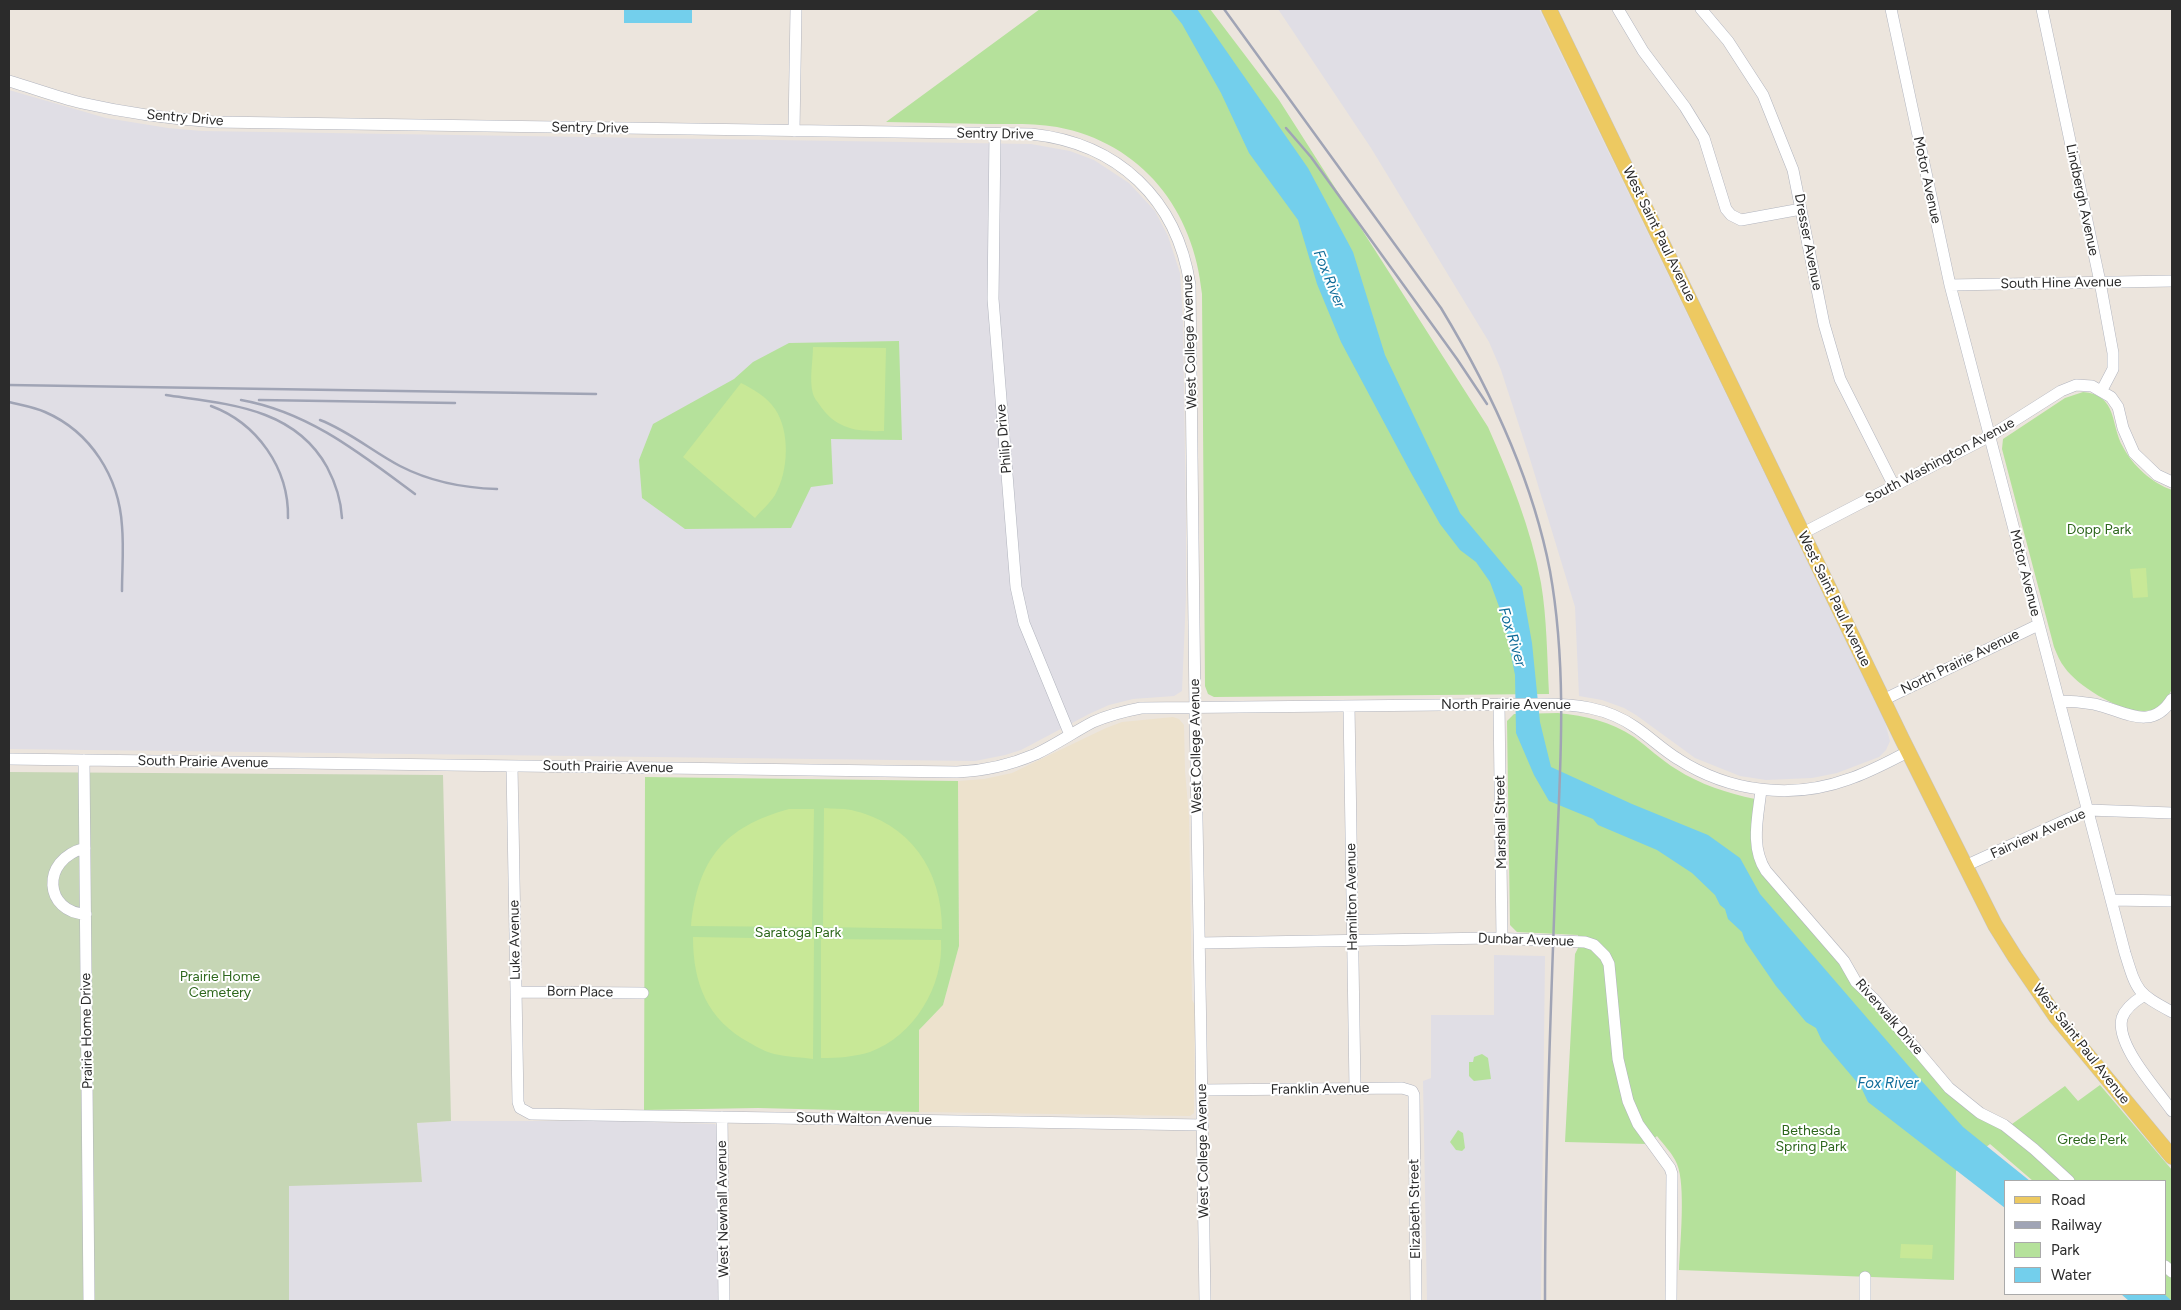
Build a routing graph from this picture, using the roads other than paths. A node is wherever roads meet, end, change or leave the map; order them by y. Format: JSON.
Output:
{"nodes":[{"id":1,"x":796,"y":9,"type":"edge"},
{"id":2,"x":1549,"y":9,"type":"edge"},
{"id":3,"x":1618,"y":9,"type":"edge"},
{"id":4,"x":1700,"y":9,"type":"edge"},
{"id":5,"x":1891,"y":9,"type":"edge"},
{"id":6,"x":2042,"y":9,"type":"edge"},
{"id":7,"x":9,"y":81,"type":"edge"},
{"id":8,"x":794,"y":131,"type":"junction"},
{"id":9,"x":996,"y":134,"type":"junction"},
{"id":10,"x":1156,"y":199,"type":"joint"},
{"id":11,"x":1801,"y":209,"type":"junction"},
{"id":12,"x":2172,"y":281,"type":"edge"},
{"id":13,"x":2100,"y":282,"type":"junction"},
{"id":14,"x":1950,"y":285,"type":"junction"},
{"id":15,"x":2102,"y":390,"type":"junction"},
{"id":16,"x":1990,"y":436,"type":"junction"},
{"id":17,"x":2172,"y":482,"type":"edge"},
{"id":18,"x":1894,"y":486,"type":"junction"},
{"id":19,"x":1803,"y":533,"type":"junction"},
{"id":20,"x":2038,"y":625,"type":"junction"},
{"id":21,"x":2172,"y":699,"type":"edge"},
{"id":22,"x":1883,"y":700,"type":"junction"},
{"id":23,"x":2058,"y":701,"type":"junction"},
{"id":24,"x":1499,"y":704,"type":"junction"},
{"id":25,"x":1194,"y":706,"type":"junction"},
{"id":26,"x":1349,"y":706,"type":"junction"},
{"id":27,"x":1070,"y":735,"type":"junction"},
{"id":28,"x":1908,"y":752,"type":"junction"},
{"id":29,"x":9,"y":759,"type":"edge"},
{"id":30,"x":84,"y":760,"type":"junction"},
{"id":31,"x":512,"y":766,"type":"junction"},
{"id":32,"x":1761,"y":790,"type":"junction"},
{"id":33,"x":2088,"y":810,"type":"junction"},
{"id":34,"x":2172,"y":813,"type":"edge"},
{"id":35,"x":85,"y":848,"type":"junction"},
{"id":36,"x":1965,"y":866,"type":"junction"},
{"id":37,"x":2111,"y":900,"type":"junction"},
{"id":38,"x":2172,"y":901,"type":"edge"},
{"id":39,"x":86,"y":914,"type":"junction"},
{"id":40,"x":1502,"y":939,"type":"junction"},
{"id":41,"x":1353,"y":940,"type":"junction"},
{"id":42,"x":1200,"y":943,"type":"junction"},
{"id":43,"x":516,"y":992,"type":"junction"},
{"id":44,"x":643,"y":993,"type":"dead end"},
{"id":45,"x":2143,"y":996,"type":"junction"},
{"id":46,"x":2172,"y":1012,"type":"edge"},
{"id":47,"x":1355,"y":1088,"type":"junction"},
{"id":48,"x":1203,"y":1090,"type":"junction"},
{"id":49,"x":2172,"y":1111,"type":"edge"},
{"id":50,"x":524,"y":1112,"type":"joint"},
{"id":51,"x":1414,"y":1116,"type":"joint"},
{"id":52,"x":722,"y":1117,"type":"junction"},
{"id":53,"x":1203,"y":1125,"type":"junction"},
{"id":54,"x":2172,"y":1156,"type":"edge"},
{"id":55,"x":2067,"y":1180,"type":"edge"},
{"id":56,"x":1865,"y":1277,"type":"dead end"},
{"id":57,"x":89,"y":1301,"type":"edge"},
{"id":58,"x":724,"y":1301,"type":"edge"},
{"id":59,"x":1205,"y":1301,"type":"edge"},
{"id":60,"x":1416,"y":1301,"type":"edge"},
{"id":61,"x":1671,"y":1301,"type":"edge"},
{"id":62,"x":1864,"y":1301,"type":"edge"}],
"edges":[{"from":1,"to":8,"type":"street"},
{"from":2,"to":19,"type":"main road","name":"West Saint Paul Avenue"},
{"from":3,"to":11,"type":"street"},
{"from":4,"to":11,"type":"street","name":"Dresser Avenue"},
{"from":5,"to":14,"type":"street","name":"Motor Avenue"},
{"from":6,"to":13,"type":"street","name":"Lindbergh Avenue"},
{"from":7,"to":8,"type":"street","name":"Sentry Drive"},
{"from":8,"to":9,"type":"street","name":"Sentry Drive"},
{"from":9,"to":10,"type":"street","name":"Sentry Drive"},
{"from":9,"to":27,"type":"street","name":"Philip Drive"},
{"from":10,"to":25,"type":"street","name":"West College Avenue"},
{"from":11,"to":18,"type":"street","name":"Dresser Avenue"},
{"from":12,"to":13,"type":"street","name":"South Hine Avenue"},
{"from":13,"to":14,"type":"street","name":"South Hine Avenue"},
{"from":13,"to":15,"type":"street","name":"Lindbergh Avenue"},
{"from":14,"to":16,"type":"street","name":"Motor Avenue"},
{"from":15,"to":16,"type":"street","name":"South Washington Avenue"},
{"from":15,"to":17,"type":"street"},
{"from":16,"to":18,"type":"street","name":"South Washington Avenue"},
{"from":16,"to":20,"type":"street","name":"Motor Avenue"},
{"from":18,"to":19,"type":"street","name":"South Washington Avenue"},
{"from":19,"to":22,"type":"main road","name":"West Saint Paul Avenue"},
{"from":20,"to":22,"type":"street","name":"North Prairie Avenue"},
{"from":20,"to":23,"type":"street","name":"Motor Avenue"},
{"from":21,"to":23,"type":"street"},
{"from":22,"to":28,"type":"main road","name":"West Saint Paul Avenue"},
{"from":23,"to":33,"type":"street","name":"Motor Avenue"},
{"from":24,"to":26,"type":"street","name":"North Prairie Avenue"},
{"from":24,"to":32,"type":"street","name":"North Prairie Avenue"},
{"from":24,"to":40,"type":"street","name":"Marshall Street"},
{"from":25,"to":26,"type":"street","name":"North Prairie Avenue"},
{"from":25,"to":27,"type":"street","name":"South Prairie Avenue"},
{"from":25,"to":42,"type":"street","name":"West College Avenue"},
{"from":26,"to":41,"type":"street","name":"Hamilton Avenue"},
{"from":27,"to":31,"type":"street","name":"South Prairie Avenue"},
{"from":28,"to":32,"type":"street","name":"North Prairie Avenue"},
{"from":28,"to":36,"type":"main road","name":"West Saint Paul Avenue"},
{"from":29,"to":30,"type":"street","name":"South Prairie Avenue"},
{"from":30,"to":31,"type":"street","name":"South Prairie Avenue"},
{"from":30,"to":35,"type":"street","name":"Prairie Home Drive"},
{"from":31,"to":43,"type":"street","name":"Luke Avenue"},
{"from":32,"to":55,"type":"street","name":"Riverwalk Drive"},
{"from":33,"to":34,"type":"street","name":"Fairview Avenue"},
{"from":33,"to":36,"type":"street","name":"Fairview Avenue"},
{"from":33,"to":37,"type":"street","name":"Motor Avenue"},
{"from":35,"to":39,"type":"street","name":"Prairie Home Drive"},
{"from":35,"to":39,"type":"street"},
{"from":36,"to":54,"type":"main road","name":"West Saint Paul Avenue"},
{"from":37,"to":38,"type":"street"},
{"from":37,"to":45,"type":"street","name":"Motor Avenue"},
{"from":39,"to":57,"type":"street","name":"Prairie Home Drive"},
{"from":40,"to":41,"type":"street","name":"Dunbar Avenue"},
{"from":40,"to":61,"type":"street","name":"Dunbar Avenue"},
{"from":41,"to":42,"type":"street","name":"Dunbar Avenue"},
{"from":41,"to":47,"type":"street","name":"Hamilton Avenue"},
{"from":42,"to":48,"type":"street","name":"West College Avenue"},
{"from":43,"to":44,"type":"street","name":"Born Place"},
{"from":43,"to":50,"type":"street","name":"Luke Avenue"},
{"from":45,"to":46,"type":"street"},
{"from":45,"to":49,"type":"street"},
{"from":47,"to":48,"type":"street","name":"Franklin Avenue"},
{"from":47,"to":51,"type":"street","name":"Franklin Avenue"},
{"from":48,"to":53,"type":"street","name":"West College Avenue"},
{"from":50,"to":52,"type":"street","name":"South Walton Avenue"},
{"from":51,"to":60,"type":"street","name":"Elizabeth Street"},
{"from":52,"to":53,"type":"street","name":"South Walton Avenue"},
{"from":52,"to":58,"type":"street","name":"West Newhall Avenue"},
{"from":53,"to":59,"type":"street","name":"West College Avenue"},
{"from":56,"to":62,"type":"street"}]}
